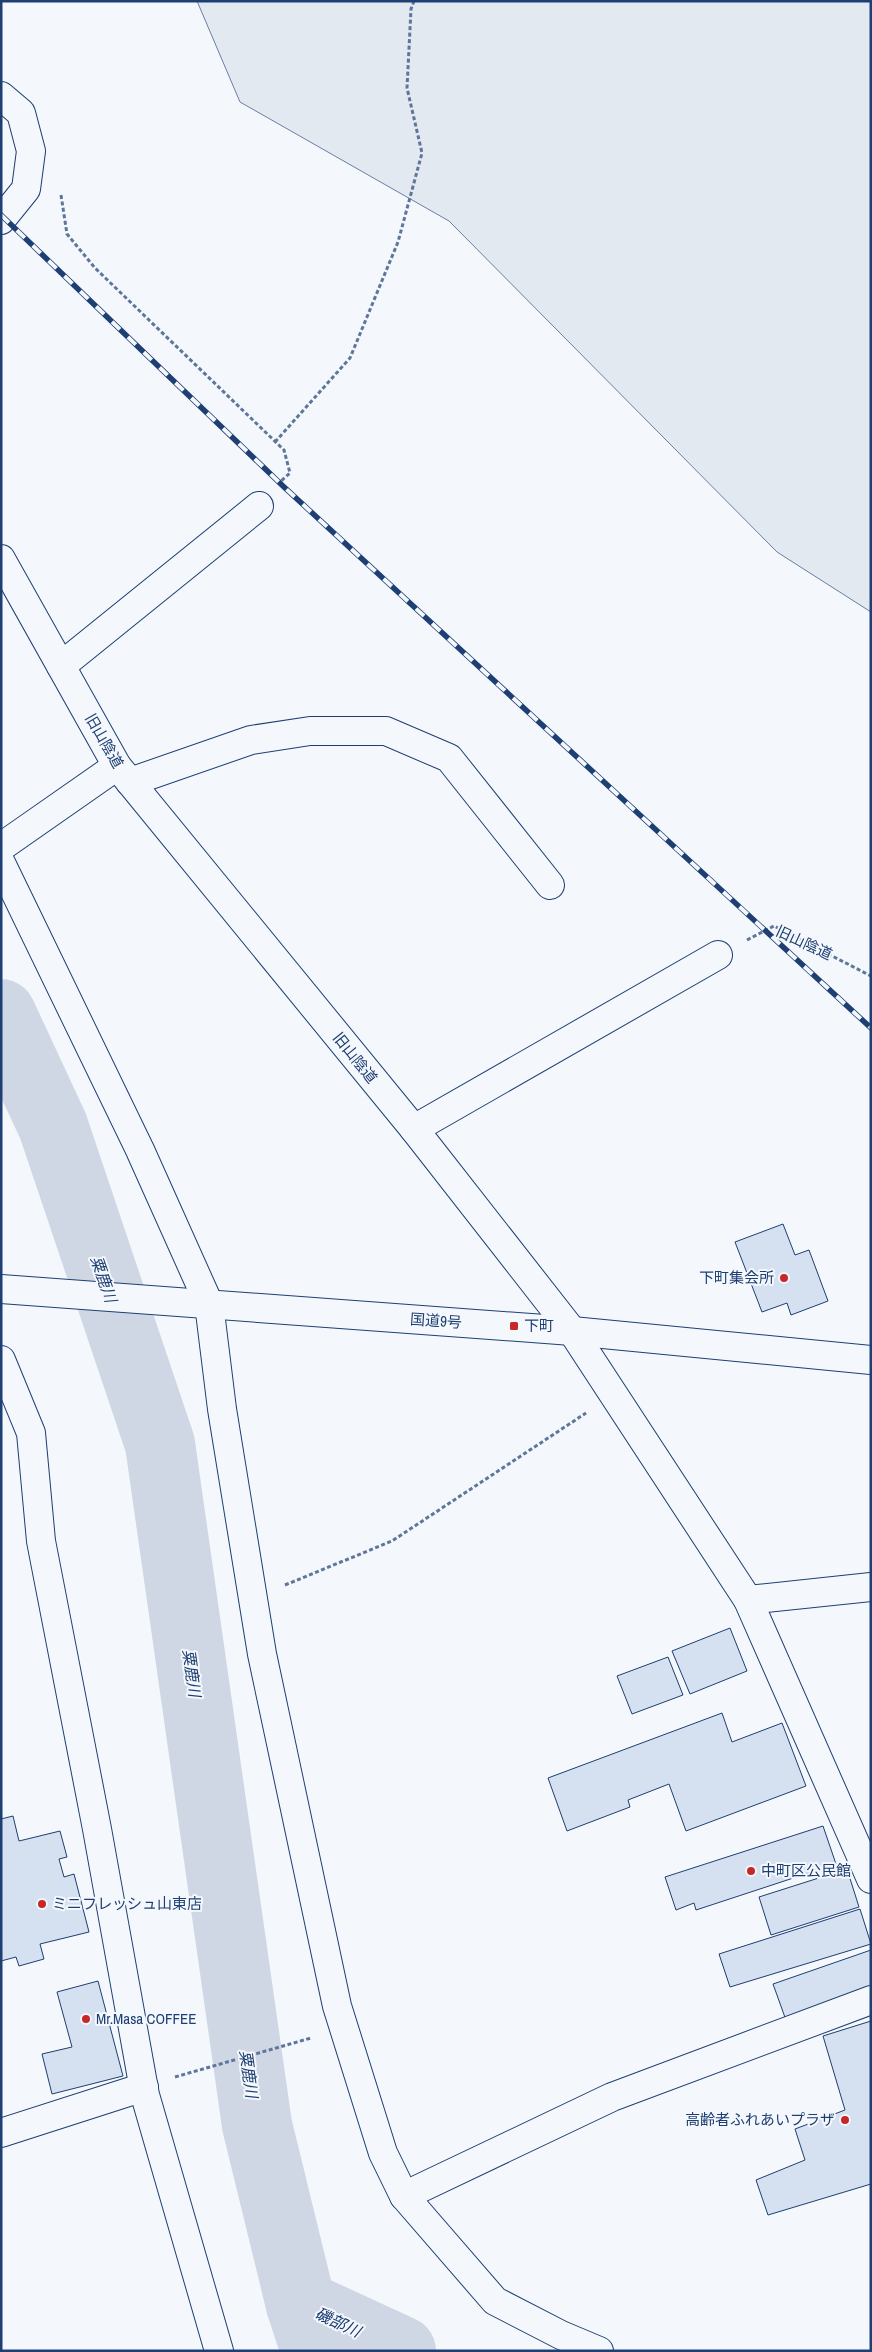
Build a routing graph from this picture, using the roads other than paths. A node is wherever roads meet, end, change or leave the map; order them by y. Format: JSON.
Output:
{"nodes":[{"id":1,"x":1,"y":96,"type":"edge"},
{"id":2,"x":1,"y":220,"type":"edge"},
{"id":3,"x":259,"y":506,"type":"road end"},
{"id":4,"x":1,"y":559,"type":"edge"},
{"id":5,"x":61,"y":666,"type":"junction"},
{"id":6,"x":123,"y":774,"type":"junction"},
{"id":7,"x":1,"y":847,"type":"edge"},
{"id":8,"x":1,"y":863,"type":"edge"},
{"id":9,"x":550,"y":886,"type":"dead end"},
{"id":10,"x":718,"y":955,"type":"road end"},
{"id":11,"x":414,"y":1129,"type":"junction"},
{"id":12,"x":1,"y":1289,"type":"edge"},
{"id":13,"x":196,"y":1303,"type":"junction"},
{"id":14,"x":572,"y":1331,"type":"junction"},
{"id":15,"x":1,"y":1360,"type":"edge"},
{"id":16,"x":871,"y":1360,"type":"edge"},
{"id":17,"x":871,"y":1586,"type":"edge"},
{"id":18,"x":748,"y":1600,"type":"junction"},
{"id":19,"x":871,"y":1879,"type":"edge"},
{"id":20,"x":871,"y":2000,"type":"edge"},
{"id":21,"x":144,"y":2087,"type":"junction"},
{"id":22,"x":1,"y":2133,"type":"edge"},
{"id":23,"x":404,"y":2196,"type":"junction"},
{"id":24,"x":219,"y":2351,"type":"edge"},
{"id":25,"x":599,"y":2351,"type":"edge"}],
"edges":[{"from":1,"to":2,"type":"main road"},
{"from":3,"to":5,"type":"main road"},
{"from":4,"to":5,"type":"main road","name":"旧山陰道"},
{"from":5,"to":6,"type":"main road","name":"旧山陰道"},
{"from":6,"to":7,"type":"main road"},
{"from":6,"to":9,"type":"main road"},
{"from":6,"to":11,"type":"main road","name":"旧山陰道"},
{"from":8,"to":13,"type":"main road"},
{"from":10,"to":11,"type":"main road"},
{"from":11,"to":14,"type":"main road","name":"旧山陰道"},
{"from":12,"to":13,"type":"main road","name":"国道9号"},
{"from":13,"to":14,"type":"main road","name":"国道9号"},
{"from":13,"to":23,"type":"main road"},
{"from":14,"to":16,"type":"main road","name":"国道9号"},
{"from":14,"to":18,"type":"main road","name":"旧山陰道"},
{"from":15,"to":21,"type":"main road"},
{"from":17,"to":18,"type":"main road"},
{"from":18,"to":19,"type":"main road","name":"旧山陰道"},
{"from":20,"to":23,"type":"main road"},
{"from":21,"to":22,"type":"main road"},
{"from":21,"to":24,"type":"main road"},
{"from":23,"to":25,"type":"main road"}]}
